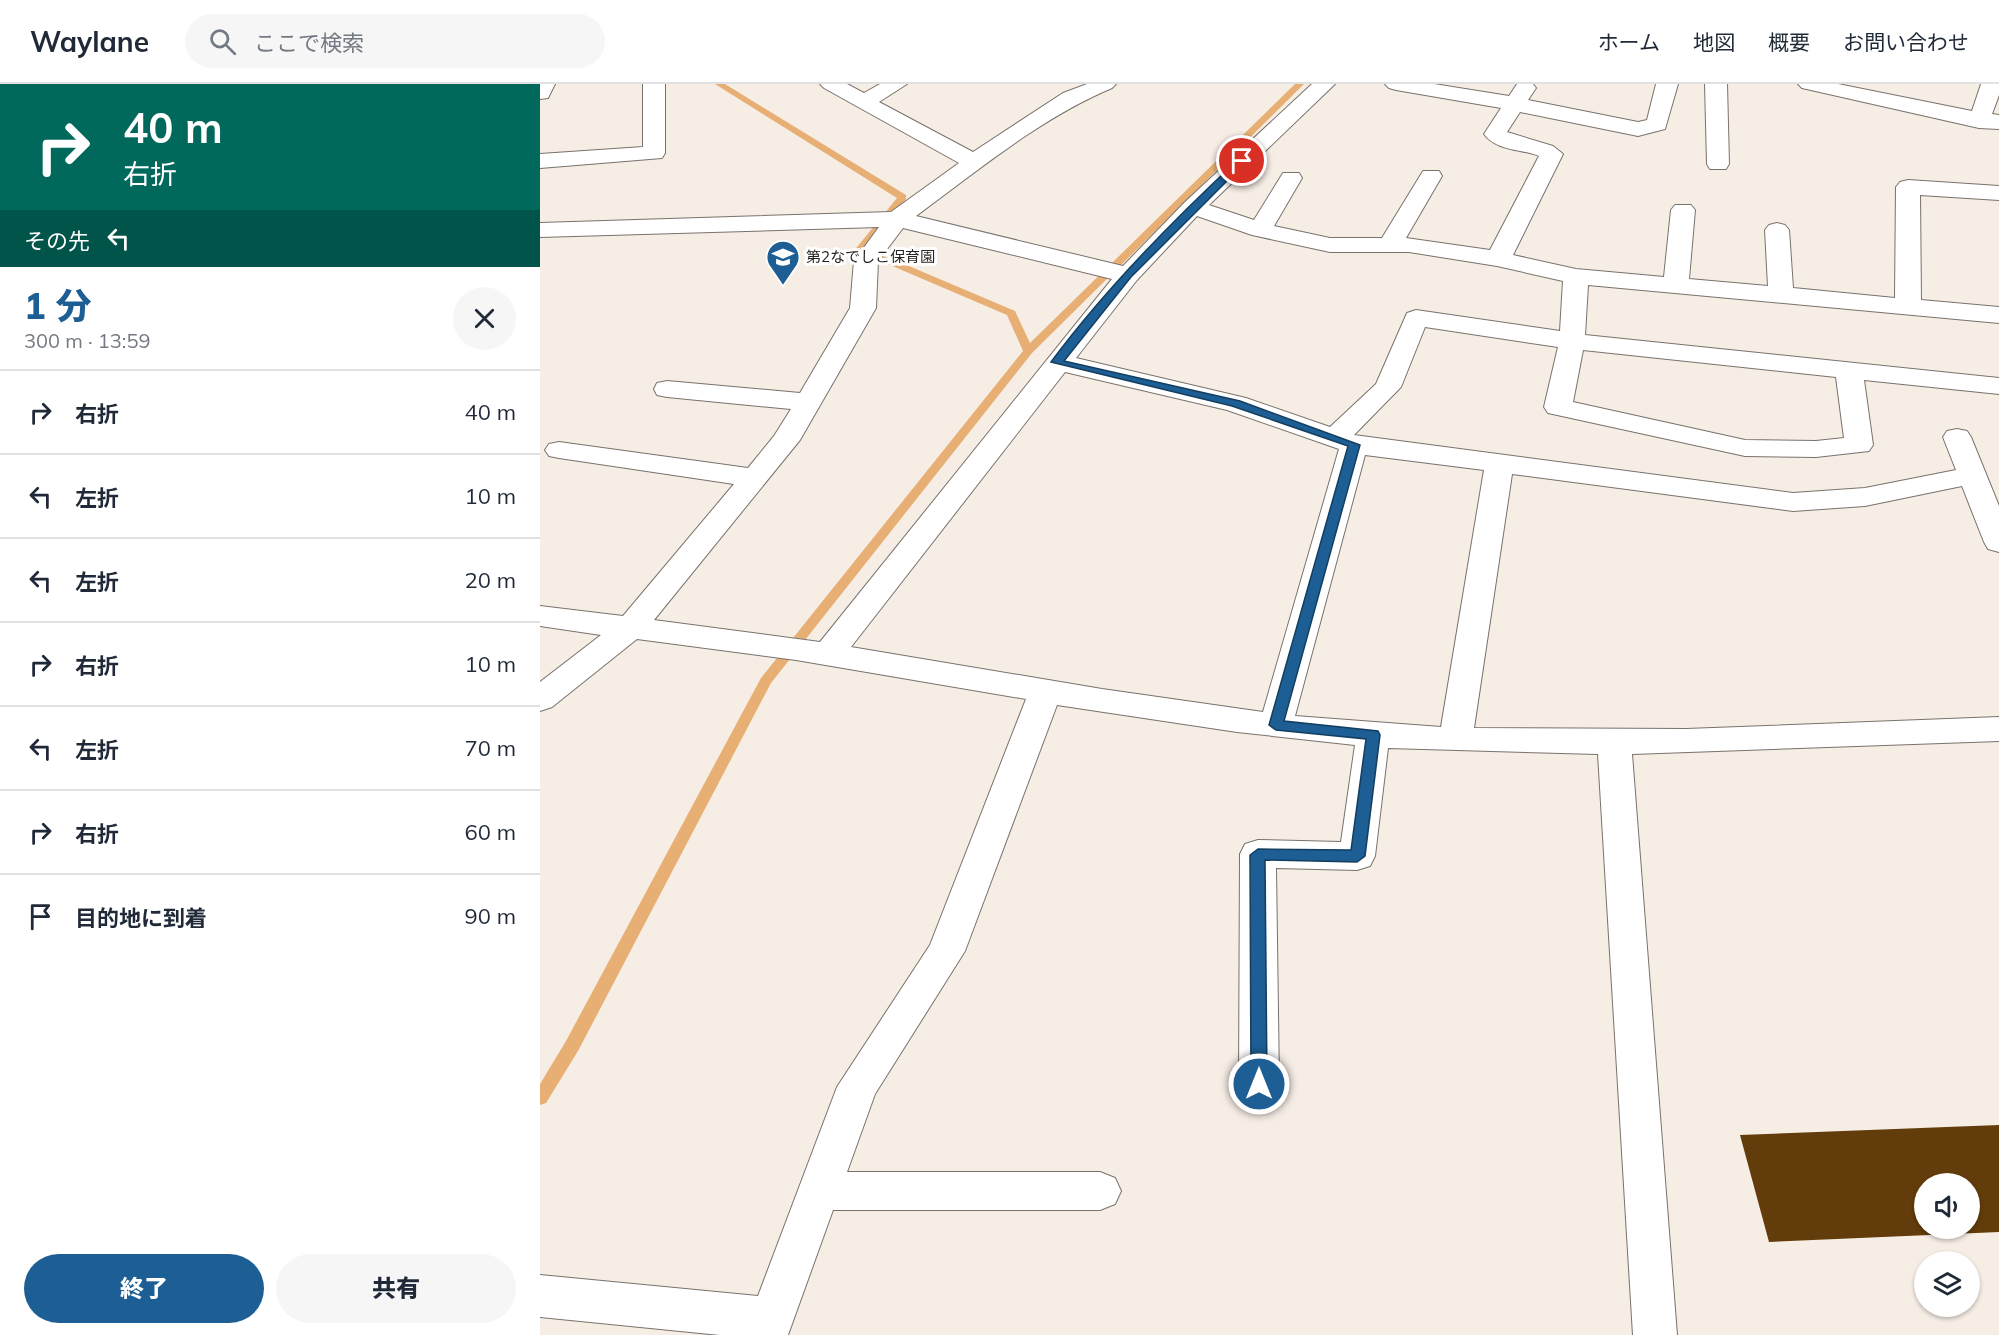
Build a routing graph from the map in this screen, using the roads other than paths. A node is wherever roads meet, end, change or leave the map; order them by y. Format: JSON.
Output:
{"nodes":[{"id":1,"x":544,"y":84,"type":"edge"},
{"id":2,"x":654,"y":84,"type":"edge"},
{"id":3,"x":831,"y":84,"type":"edge"},
{"id":4,"x":896,"y":84,"type":"edge"},
{"id":5,"x":1105,"y":84,"type":"edge"},
{"id":6,"x":1324,"y":84,"type":"edge"},
{"id":7,"x":1396,"y":84,"type":"edge"},
{"id":8,"x":1528,"y":84,"type":"edge"},
{"id":9,"x":1667,"y":84,"type":"edge"},
{"id":10,"x":1716,"y":84,"type":"edge"},
{"id":11,"x":1809,"y":84,"type":"edge"},
{"id":12,"x":1992,"y":84,"type":"edge"},
{"id":13,"x":1871,"y":90,"type":"edge"},
{"id":14,"x":1074,"y":91,"type":"edge"},
{"id":15,"x":540,"y":93,"type":"edge"},
{"id":16,"x":863,"y":102,"type":"junction"},
{"id":17,"x":1515,"y":104,"type":"junction"},
{"id":18,"x":1989,"y":122,"type":"edge"},
{"id":19,"x":540,"y":161,"type":"edge"},
{"id":20,"x":974,"y":162,"type":"junction"},
{"id":21,"x":1718,"y":164,"type":"dead end"},
{"id":22,"x":1431,"y":176,"type":"dead end"},
{"id":23,"x":1291,"y":178,"type":"dead end"},
{"id":24,"x":1999,"y":194,"type":"edge"},
{"id":25,"x":1193,"y":207,"type":"junction"},
{"id":26,"x":1683,"y":210,"type":"dead end"},
{"id":27,"x":897,"y":219,"type":"junction"},
{"id":28,"x":540,"y":230,"type":"edge"},
{"id":29,"x":1260,"y":230,"type":"junction"},
{"id":30,"x":1777,"y":230,"type":"dead end"},
{"id":31,"x":1390,"y":244,"type":"junction"},
{"id":32,"x":1502,"y":259,"type":"junction"},
{"id":33,"x":1127,"y":275,"type":"junction"},
{"id":34,"x":1576,"y":276,"type":"junction"},
{"id":35,"x":1676,"y":285,"type":"junction"},
{"id":36,"x":1781,"y":295,"type":"junction"},
{"id":37,"x":1908,"y":306,"type":"junction"},
{"id":38,"x":1999,"y":315,"type":"edge"},
{"id":39,"x":1572,"y":341,"type":"junction"},
{"id":40,"x":1057,"y":362,"type":"junction"},
{"id":41,"x":1849,"y":371,"type":"junction"},
{"id":42,"x":1999,"y":386,"type":"edge"},
{"id":43,"x":666,"y":390,"type":"dead end"},
{"id":44,"x":808,"y":402,"type":"junction"},
{"id":45,"x":1957,"y":437,"type":"dead end"},
{"id":46,"x":1344,"y":441,"type":"junction"},
{"id":47,"x":559,"y":450,"type":"dead end"},
{"id":48,"x":1499,"y":463,"type":"junction"},
{"id":49,"x":1972,"y":475,"type":"junction"},
{"id":50,"x":755,"y":478,"type":"junction"},
{"id":51,"x":1999,"y":542,"type":"edge"},
{"id":52,"x":540,"y":616,"type":"edge"},
{"id":53,"x":630,"y":629,"type":"junction"},
{"id":54,"x":823,"y":653,"type":"junction"},
{"id":55,"x":1046,"y":692,"type":"junction"},
{"id":56,"x":540,"y":699,"type":"edge"},
{"id":57,"x":1276,"y":725,"type":"junction"},
{"id":58,"x":1999,"y":729,"type":"edge"},
{"id":59,"x":1373,"y":735,"type":"junction"},
{"id":60,"x":1456,"y":738,"type":"junction"},
{"id":61,"x":1614,"y":741,"type":"junction"},
{"id":62,"x":1259,"y":1084,"type":"dead end"},
{"id":63,"x":818,"y":1191,"type":"junction"},
{"id":64,"x":1100,"y":1191,"type":"dead end"},
{"id":65,"x":540,"y":1296,"type":"edge"},
{"id":66,"x":769,"y":1327,"type":"edge"},
{"id":67,"x":1655,"y":1335,"type":"edge"}],
"edges":[{"from":1,"to":15,"type":"street"},
{"from":2,"to":19,"type":"street"},
{"from":3,"to":16,"type":"street"},
{"from":4,"to":16,"type":"street"},
{"from":5,"to":14,"type":"street"},
{"from":6,"to":25,"type":"street"},
{"from":7,"to":17,"type":"street"},
{"from":8,"to":17,"type":"street"},
{"from":9,"to":17,"type":"street"},
{"from":10,"to":21,"type":"street"},
{"from":11,"to":13,"type":"street"},
{"from":12,"to":18,"type":"street"},
{"from":13,"to":18,"type":"street"},
{"from":14,"to":20,"type":"street"},
{"from":16,"to":20,"type":"street"},
{"from":17,"to":32,"type":"street"},
{"from":20,"to":27,"type":"street"},
{"from":22,"to":31,"type":"street"},
{"from":23,"to":29,"type":"street"},
{"from":24,"to":37,"type":"street"},
{"from":25,"to":29,"type":"street"},
{"from":25,"to":33,"type":"street"},
{"from":26,"to":35,"type":"street"},
{"from":27,"to":28,"type":"street"},
{"from":27,"to":33,"type":"street"},
{"from":27,"to":44,"type":"street"},
{"from":29,"to":31,"type":"street"},
{"from":30,"to":36,"type":"street"},
{"from":31,"to":32,"type":"street"},
{"from":32,"to":34,"type":"street"},
{"from":33,"to":40,"type":"street"},
{"from":34,"to":35,"type":"street"},
{"from":34,"to":39,"type":"street"},
{"from":35,"to":36,"type":"street"},
{"from":36,"to":37,"type":"street"},
{"from":37,"to":38,"type":"street"},
{"from":39,"to":41,"type":"street"},
{"from":39,"to":41,"type":"street"},
{"from":39,"to":46,"type":"street"},
{"from":40,"to":46,"type":"street"},
{"from":40,"to":54,"type":"street"},
{"from":41,"to":42,"type":"street"},
{"from":43,"to":44,"type":"street"},
{"from":44,"to":50,"type":"street"},
{"from":45,"to":49,"type":"street"},
{"from":46,"to":48,"type":"street"},
{"from":46,"to":57,"type":"street"},
{"from":47,"to":50,"type":"street"},
{"from":48,"to":49,"type":"street"},
{"from":48,"to":60,"type":"street"},
{"from":49,"to":51,"type":"street"},
{"from":50,"to":53,"type":"street"},
{"from":52,"to":53,"type":"street"},
{"from":53,"to":54,"type":"street"},
{"from":53,"to":56,"type":"street"},
{"from":54,"to":55,"type":"street"},
{"from":55,"to":57,"type":"street"},
{"from":55,"to":63,"type":"street"},
{"from":57,"to":59,"type":"street"},
{"from":58,"to":61,"type":"street"},
{"from":59,"to":60,"type":"street"},
{"from":59,"to":62,"type":"street"},
{"from":60,"to":61,"type":"street"},
{"from":61,"to":67,"type":"street"},
{"from":63,"to":64,"type":"street"},
{"from":63,"to":66,"type":"street"},
{"from":65,"to":66,"type":"street"}]}
